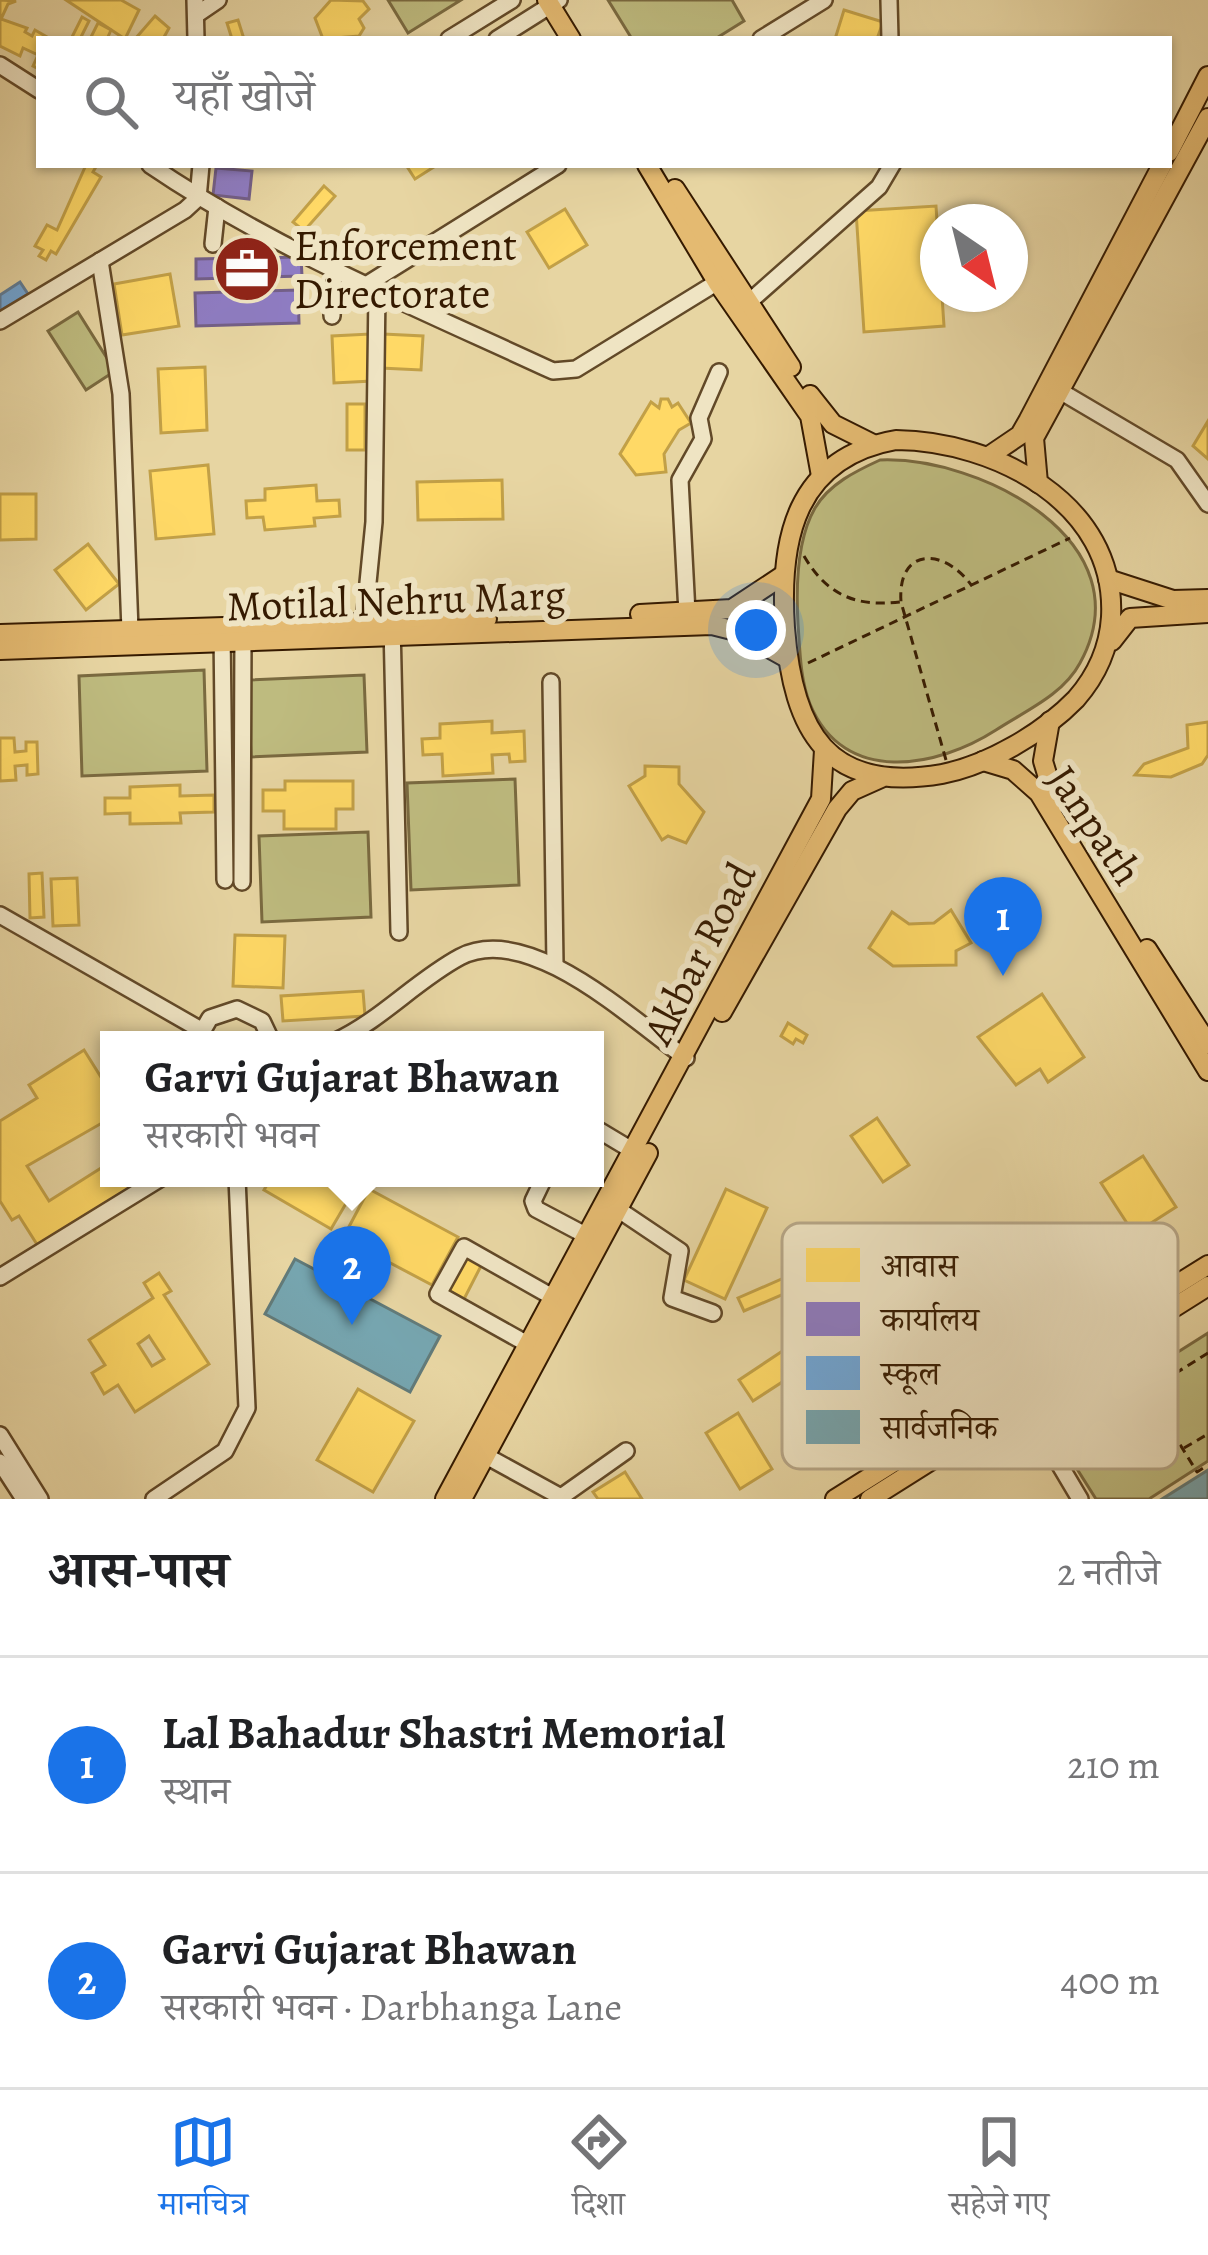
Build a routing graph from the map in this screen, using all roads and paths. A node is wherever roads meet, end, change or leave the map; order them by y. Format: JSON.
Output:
{"nodes":[{"id":1,"x":218,"y":0,"type":"edge"},
{"id":2,"x":512,"y":0,"type":"edge"},
{"id":3,"x":824,"y":0,"type":"edge"},
{"id":4,"x":889,"y":0,"type":"edge"},
{"id":5,"x":555,"y":1,"type":"edge"},
{"id":6,"x":195,"y":8,"type":"edge"},
{"id":7,"x":453,"y":36,"type":"edge"},
{"id":8,"x":502,"y":36,"type":"edge"},
{"id":9,"x":570,"y":36,"type":"edge"},
{"id":10,"x":579,"y":36,"type":"edge"},
{"id":11,"x":765,"y":36,"type":"edge"},
{"id":12,"x":890,"y":36,"type":"edge"},
{"id":13,"x":0,"y":64,"type":"edge"},
{"id":14,"x":1208,"y":76,"type":"edge"},
{"id":15,"x":36,"y":88,"type":"edge"},
{"id":16,"x":1208,"y":118,"type":"edge"},
{"id":17,"x":1172,"y":146,"type":"edge"},
{"id":18,"x":154,"y":168,"type":"edge"},
{"id":19,"x":201,"y":168,"type":"edge"},
{"id":20,"x":553,"y":168,"type":"edge"},
{"id":21,"x":649,"y":168,"type":"edge"},
{"id":22,"x":662,"y":168,"type":"edge"},
{"id":23,"x":890,"y":168,"type":"edge"},
{"id":24,"x":1160,"y":168,"type":"edge"},
{"id":25,"x":198,"y":198,"type":"junction"},
{"id":26,"x":217,"y":207,"type":"junction"},
{"id":27,"x":213,"y":244,"type":"dead end"},
{"id":28,"x":100,"y":261,"type":"junction"},
{"id":29,"x":334,"y":268,"type":"junction"},
{"id":30,"x":723,"y":278,"type":"junction"},
{"id":31,"x":372,"y":288,"type":"junction"},
{"id":32,"x":748,"y":303,"type":"junction"},
{"id":33,"x":332,"y":316,"type":"dead end"},
{"id":34,"x":0,"y":321,"type":"edge"},
{"id":35,"x":719,"y":372,"type":"dead end"},
{"id":36,"x":1060,"y":391,"type":"junction"},
{"id":37,"x":872,"y":444,"type":"junction"},
{"id":38,"x":989,"y":456,"type":"junction"},
{"id":39,"x":821,"y":476,"type":"junction"},
{"id":40,"x":1038,"y":483,"type":"junction"},
{"id":41,"x":1208,"y":504,"type":"edge"},
{"id":42,"x":1072,"y":537,"type":"dead end"},
{"id":43,"x":802,"y":553,"type":"dead end"},
{"id":44,"x":782,"y":576,"type":"junction"},
{"id":45,"x":1108,"y":579,"type":"junction"},
{"id":46,"x":973,"y":587,"type":"junction"},
{"id":47,"x":1208,"y":599,"type":"edge"},
{"id":48,"x":902,"y":602,"type":"junction"},
{"id":49,"x":687,"y":613,"type":"junction"},
{"id":50,"x":1208,"y":613,"type":"edge"},
{"id":51,"x":906,"y":620,"type":"junction"},
{"id":52,"x":364,"y":623,"type":"junction"},
{"id":53,"x":392,"y":628,"type":"junction"},
{"id":54,"x":130,"y":630,"type":"junction"},
{"id":55,"x":0,"y":634,"type":"edge"},
{"id":56,"x":233,"y":634,"type":"junction"},
{"id":57,"x":0,"y":650,"type":"edge"},
{"id":58,"x":1104,"y":656,"type":"junction"},
{"id":59,"x":794,"y":662,"type":"junction"},
{"id":60,"x":551,"y":682,"type":"dead end"},
{"id":61,"x":1050,"y":721,"type":"junction"},
{"id":62,"x":824,"y":750,"type":"junction"},
{"id":63,"x":983,"y":761,"type":"junction"},
{"id":64,"x":948,"y":772,"type":"junction"},
{"id":65,"x":881,"y":778,"type":"junction"},
{"id":66,"x":234,"y":881,"type":"dead end"},
{"id":67,"x":0,"y":915,"type":"edge"},
{"id":68,"x":399,"y":932,"type":"dead end"},
{"id":69,"x":555,"y":965,"type":"junction"},
{"id":70,"x":193,"y":1031,"type":"edge"},
{"id":71,"x":202,"y":1031,"type":"edge"},
{"id":72,"x":267,"y":1031,"type":"edge"},
{"id":73,"x":352,"y":1031,"type":"edge"},
{"id":74,"x":1208,"y":1044,"type":"edge"},
{"id":75,"x":686,"y":1058,"type":"junction"},
{"id":76,"x":1208,"y":1071,"type":"edge"},
{"id":77,"x":604,"y":1133,"type":"edge"},
{"id":78,"x":635,"y":1152,"type":"junction"},
{"id":79,"x":146,"y":1187,"type":"edge"},
{"id":80,"x":237,"y":1187,"type":"edge"},
{"id":81,"x":540,"y":1187,"type":"edge"},
{"id":82,"x":619,"y":1210,"type":"junction"},
{"id":83,"x":589,"y":1238,"type":"junction"},
{"id":84,"x":1208,"y":1265,"type":"edge"},
{"id":85,"x":0,"y":1277,"type":"edge"},
{"id":86,"x":1178,"y":1284,"type":"edge"},
{"id":87,"x":1208,"y":1286,"type":"edge"},
{"id":88,"x":556,"y":1299,"type":"junction"},
{"id":89,"x":1178,"y":1305,"type":"edge"},
{"id":90,"x":713,"y":1313,"type":"dead end"},
{"id":91,"x":530,"y":1346,"type":"junction"},
{"id":92,"x":1208,"y":1353,"type":"edge"},
{"id":93,"x":1178,"y":1372,"type":"edge"},
{"id":94,"x":1208,"y":1433,"type":"edge"},
{"id":95,"x":0,"y":1435,"type":"edge"},
{"id":96,"x":1178,"y":1441,"type":"edge"},
{"id":97,"x":1183,"y":1449,"type":"junction"},
{"id":98,"x":626,"y":1451,"type":"dead end"},
{"id":99,"x":481,"y":1453,"type":"junction"},
{"id":100,"x":0,"y":1462,"type":"edge"},
{"id":101,"x":1208,"y":1466,"type":"edge"},
{"id":102,"x":883,"y":1469,"type":"edge"},
{"id":103,"x":918,"y":1469,"type":"edge"},
{"id":104,"x":1063,"y":1469,"type":"edge"},
{"id":105,"x":24,"y":1499,"type":"edge"},
{"id":106,"x":40,"y":1499,"type":"edge"},
{"id":107,"x":154,"y":1499,"type":"edge"},
{"id":108,"x":446,"y":1499,"type":"edge"},
{"id":109,"x":462,"y":1499,"type":"edge"},
{"id":110,"x":835,"y":1499,"type":"edge"},
{"id":111,"x":870,"y":1499,"type":"edge"},
{"id":112,"x":1081,"y":1499,"type":"edge"}],
"edges":[{"from":1,"to":6,"type":"street"},
{"from":2,"to":7,"type":"street"},
{"from":3,"to":11,"type":"street"},
{"from":4,"to":12,"type":"street"},
{"from":5,"to":8,"type":"street"},
{"from":5,"to":9,"type":"main road"},
{"from":5,"to":10,"type":"main road"},
{"from":13,"to":15,"type":"street"},
{"from":14,"to":17,"type":"main road"},
{"from":16,"to":36,"type":"main road"},
{"from":18,"to":25,"type":"street"},
{"from":19,"to":25,"type":"street"},
{"from":20,"to":31,"type":"street"},
{"from":21,"to":30,"type":"main road"},
{"from":22,"to":30,"type":"main road"},
{"from":23,"to":32,"type":"street"},
{"from":24,"to":38,"type":"main road"},
{"from":25,"to":26,"type":"street"},
{"from":25,"to":28,"type":"street"},
{"from":26,"to":27,"type":"street"},
{"from":26,"to":29,"type":"street"},
{"from":28,"to":34,"type":"street"},
{"from":28,"to":54,"type":"street"},
{"from":29,"to":31,"type":"street"},
{"from":29,"to":33,"type":"street"},
{"from":30,"to":31,"type":"street"},
{"from":30,"to":32,"type":"main road"},
{"from":30,"to":39,"type":"main road"},
{"from":31,"to":52,"type":"street"},
{"from":32,"to":37,"type":"main road"},
{"from":35,"to":49,"type":"street"},
{"from":36,"to":40,"type":"main road"},
{"from":36,"to":41,"type":"street"},
{"from":37,"to":38,"type":"main road"},
{"from":37,"to":39,"type":"main road"},
{"from":38,"to":40,"type":"main road"},
{"from":39,"to":44,"type":"main road"},
{"from":40,"to":45,"type":"main road"},
{"from":42,"to":46,"type":"path"},
{"from":43,"to":48,"type":"path"},
{"from":44,"to":49,"type":"main road","name":"Motilal Nehru Marg"},
{"from":44,"to":59,"type":"main road"},
{"from":45,"to":47,"type":"main road"},
{"from":45,"to":58,"type":"main road"},
{"from":46,"to":48,"type":"path"},
{"from":46,"to":51,"type":"path"},
{"from":48,"to":51,"type":"path"},
{"from":49,"to":53,"type":"main road","name":"Motilal Nehru Marg"},
{"from":50,"to":58,"type":"main road"},
{"from":51,"to":59,"type":"path"},
{"from":51,"to":64,"type":"path"},
{"from":52,"to":53,"type":"main road","name":"Motilal Nehru Marg"},
{"from":52,"to":56,"type":"main road","name":"Motilal Nehru Marg"},
{"from":53,"to":56,"type":"main road","name":"Motilal Nehru Marg"},
{"from":53,"to":59,"type":"main road","name":"Motilal Nehru Marg"},
{"from":53,"to":68,"type":"street"},
{"from":54,"to":55,"type":"main road","name":"Motilal Nehru Marg"},
{"from":54,"to":56,"type":"main road","name":"Motilal Nehru Marg"},
{"from":56,"to":57,"type":"main road","name":"Motilal Nehru Marg"},
{"from":56,"to":66,"type":"street"},
{"from":58,"to":61,"type":"main road"},
{"from":59,"to":62,"type":"main road"},
{"from":60,"to":69,"type":"street"},
{"from":61,"to":63,"type":"main road"},
{"from":61,"to":74,"type":"main road","name":"Janpath"},
{"from":62,"to":65,"type":"main road"},
{"from":62,"to":75,"type":"main road","name":"Akbar Road"},
{"from":63,"to":64,"type":"main road"},
{"from":63,"to":76,"type":"main road","name":"Janpath"},
{"from":64,"to":65,"type":"main road"},
{"from":65,"to":82,"type":"main road","name":"Akbar Road"},
{"from":67,"to":70,"type":"street"},
{"from":69,"to":73,"type":"street"},
{"from":69,"to":75,"type":"street"},
{"from":71,"to":72,"type":"street"},
{"from":75,"to":78,"type":"main road","name":"Akbar Road"},
{"from":77,"to":78,"type":"street"},
{"from":78,"to":83,"type":"main road","name":"Akbar Road"},
{"from":79,"to":85,"type":"street"},
{"from":80,"to":107,"type":"street"},
{"from":81,"to":83,"type":"street"},
{"from":82,"to":90,"type":"street"},
{"from":82,"to":99,"type":"main road","name":"Akbar Road"},
{"from":83,"to":88,"type":"main road","name":"Akbar Road"},
{"from":84,"to":86,"type":"main road"},
{"from":87,"to":89,"type":"main road"},
{"from":88,"to":91,"type":"main road","name":"Akbar Road"},
{"from":88,"to":91,"type":"street"},
{"from":91,"to":99,"type":"main road","name":"Akbar Road"},
{"from":92,"to":93,"type":"path"},
{"from":94,"to":97,"type":"path"},
{"from":95,"to":106,"type":"street"},
{"from":96,"to":97,"type":"path"},
{"from":97,"to":101,"type":"path"},
{"from":98,"to":99,"type":"street"},
{"from":99,"to":108,"type":"main road","name":"Akbar Road"},
{"from":99,"to":109,"type":"main road","name":"Akbar Road"},
{"from":100,"to":105,"type":"street"},
{"from":102,"to":110,"type":"main road"},
{"from":103,"to":111,"type":"main road"},
{"from":104,"to":112,"type":"street"}]}
